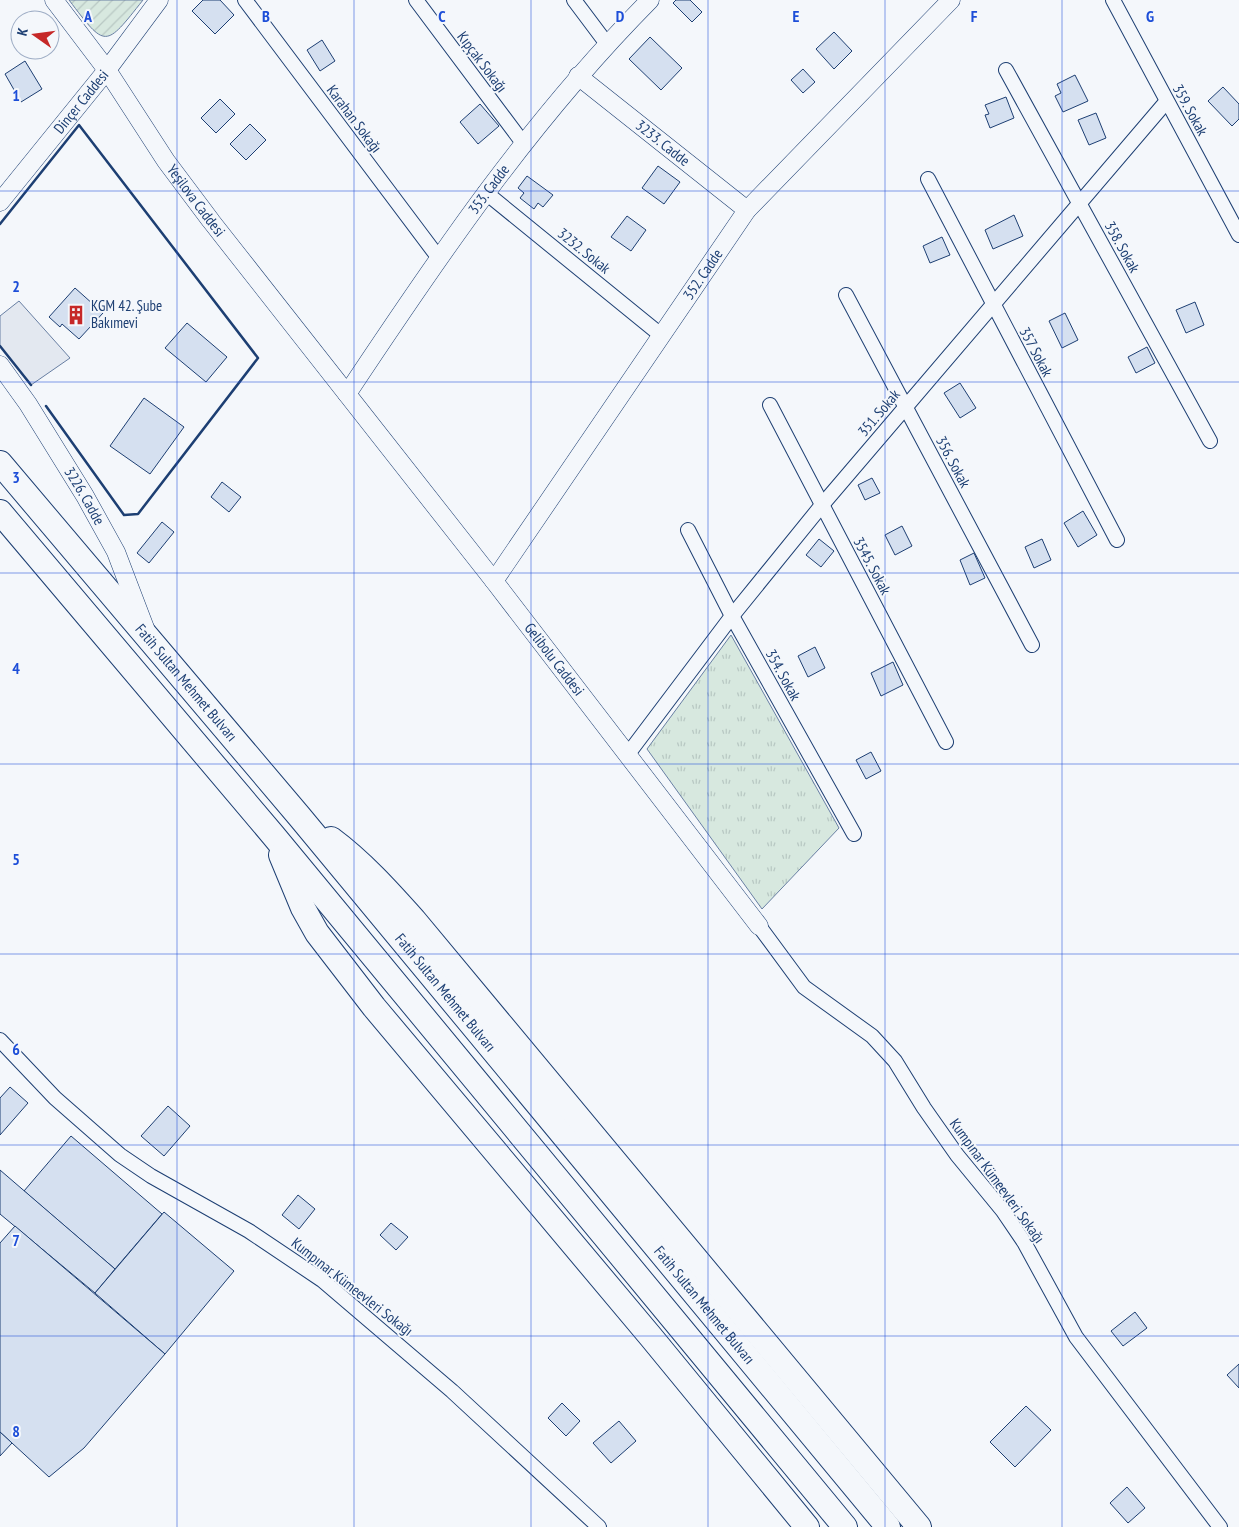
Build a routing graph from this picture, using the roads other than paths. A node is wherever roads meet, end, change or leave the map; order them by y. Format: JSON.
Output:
{"nodes":[{"id":1,"x":54,"y":0,"type":"edge"},
{"id":2,"x":159,"y":0,"type":"edge"},
{"id":3,"x":245,"y":0,"type":"edge"},
{"id":4,"x":416,"y":0,"type":"edge"},
{"id":5,"x":574,"y":0,"type":"edge"},
{"id":6,"x":650,"y":0,"type":"edge"},
{"id":7,"x":951,"y":0,"type":"edge"},
{"id":8,"x":1113,"y":0,"type":"edge"},
{"id":9,"x":607,"y":44,"type":"junction"},
{"id":10,"x":107,"y":70,"type":"junction"},
{"id":11,"x":1006,"y":70,"type":"dead end"},
{"id":12,"x":578,"y":76,"type":"junction"},
{"id":13,"x":1166,"y":102,"type":"junction"},
{"id":14,"x":523,"y":143,"type":"junction"},
{"id":15,"x":928,"y":179,"type":"dead end"},
{"id":16,"x":485,"y":192,"type":"junction"},
{"id":17,"x":0,"y":202,"type":"edge"},
{"id":18,"x":1079,"y":202,"type":"junction"},
{"id":19,"x":747,"y":210,"type":"junction"},
{"id":20,"x":1238,"y":229,"type":"edge"},
{"id":21,"x":438,"y":257,"type":"junction"},
{"id":22,"x":846,"y":294,"type":"dead end"},
{"id":23,"x":992,"y":304,"type":"junction"},
{"id":24,"x":662,"y":336,"type":"junction"},
{"id":25,"x":0,"y":365,"type":"edge"},
{"id":26,"x":347,"y":394,"type":"junction"},
{"id":27,"x":770,"y":405,"type":"dead end"},
{"id":28,"x":906,"y":407,"type":"junction"},
{"id":29,"x":1210,"y":440,"type":"dead end"},
{"id":30,"x":0,"y":463,"type":"edge"},
{"id":31,"x":822,"y":505,"type":"junction"},
{"id":32,"x":0,"y":512,"type":"edge"},
{"id":33,"x":688,"y":530,"type":"dead end"},
{"id":34,"x":1117,"y":540,"type":"dead end"},
{"id":35,"x":494,"y":581,"type":"junction"},
{"id":36,"x":732,"y":616,"type":"junction"},
{"id":37,"x":148,"y":638,"type":"junction"},
{"id":38,"x":1032,"y":645,"type":"dead end"},
{"id":39,"x":946,"y":742,"type":"dead end"},
{"id":40,"x":628,"y":754,"type":"junction"},
{"id":41,"x":299,"y":816,"type":"junction"},
{"id":42,"x":854,"y":834,"type":"dead end"},
{"id":43,"x":273,"y":835,"type":"junction"},
{"id":44,"x":759,"y":926,"type":"joint"},
{"id":45,"x":0,"y":1040,"type":"edge"},
{"id":46,"x":599,"y":1527,"type":"edge"},
{"id":47,"x":807,"y":1527,"type":"edge"},
{"id":48,"x":845,"y":1527,"type":"edge"},
{"id":49,"x":888,"y":1527,"type":"edge"},
{"id":50,"x":919,"y":1527,"type":"edge"},
{"id":51,"x":1220,"y":1527,"type":"edge"}],
"edges":[{"from":1,"to":10,"type":"street","name":"Yeşilova Caddesi"},
{"from":2,"to":10,"type":"street","name":"Dinçer Caddesi"},
{"from":3,"to":21,"type":"street","name":"Karahan Sokağı"},
{"from":4,"to":14,"type":"street","name":"Kıpçak Sokağı"},
{"from":5,"to":9,"type":"street"},
{"from":6,"to":9,"type":"street","name":"353. Cadde"},
{"from":7,"to":19,"type":"street","name":"352. Cadde"},
{"from":8,"to":13,"type":"street","name":"359. Sokak"},
{"from":9,"to":12,"type":"street","name":"353. Cadde"},
{"from":10,"to":17,"type":"street","name":"Dinçer Caddesi"},
{"from":10,"to":26,"type":"street","name":"Yeşilova Caddesi"},
{"from":11,"to":18,"type":"street","name":"358. Sokak"},
{"from":12,"to":14,"type":"street","name":"353. Cadde"},
{"from":12,"to":19,"type":"street","name":"3233. Cadde"},
{"from":13,"to":18,"type":"street","name":"351. Sokak"},
{"from":13,"to":20,"type":"street","name":"359. Sokak"},
{"from":14,"to":16,"type":"street","name":"353. Cadde"},
{"from":15,"to":23,"type":"street","name":"357 Sokak"},
{"from":16,"to":21,"type":"street","name":"353. Cadde"},
{"from":16,"to":24,"type":"street","name":"3232. Sokak"},
{"from":18,"to":23,"type":"street","name":"351. Sokak"},
{"from":18,"to":29,"type":"street","name":"358. Sokak"},
{"from":19,"to":24,"type":"street","name":"352. Cadde"},
{"from":21,"to":26,"type":"street","name":"353. Cadde"},
{"from":22,"to":28,"type":"street","name":"356. Sokak"},
{"from":23,"to":28,"type":"street","name":"351. Sokak"},
{"from":23,"to":34,"type":"street","name":"357 Sokak"},
{"from":24,"to":35,"type":"street","name":"352. Cadde"},
{"from":25,"to":37,"type":"street","name":"3226. Cadde"},
{"from":26,"to":35,"type":"street","name":"Gelibolu Caddesi"},
{"from":27,"to":31,"type":"street","name":"3545. Sokak"},
{"from":28,"to":31,"type":"street","name":"351. Sokak"},
{"from":28,"to":38,"type":"street","name":"356. Sokak"},
{"from":30,"to":37,"type":"highway","name":"Fatih Sultan Mehmet Bulvarı"},
{"from":31,"to":36,"type":"street","name":"351. Sokak"},
{"from":31,"to":39,"type":"street","name":"3545. Sokak"},
{"from":32,"to":43,"type":"highway","name":"Fatih Sultan Mehmet Bulvarı"},
{"from":33,"to":36,"type":"street","name":"354. Sokak"},
{"from":35,"to":40,"type":"street","name":"Gelibolu Caddesi"},
{"from":36,"to":40,"type":"street","name":"351. Sokak"},
{"from":36,"to":42,"type":"street","name":"354. Sokak"},
{"from":37,"to":41,"type":"highway","name":"Fatih Sultan Mehmet Bulvarı"},
{"from":40,"to":44,"type":"street","name":"Gelibolu Caddesi"},
{"from":41,"to":49,"type":"highway","name":"Fatih Sultan Mehmet Bulvarı"},
{"from":41,"to":50,"type":"highway"},
{"from":43,"to":47,"type":"highway"},
{"from":43,"to":48,"type":"highway","name":"Fatih Sultan Mehmet Bulvarı"},
{"from":44,"to":51,"type":"street","name":"Kumpınar Kümeevleri Sokağı"},
{"from":45,"to":46,"type":"street","name":"Kumpınar Kümeevleri Sokağı"}]}
